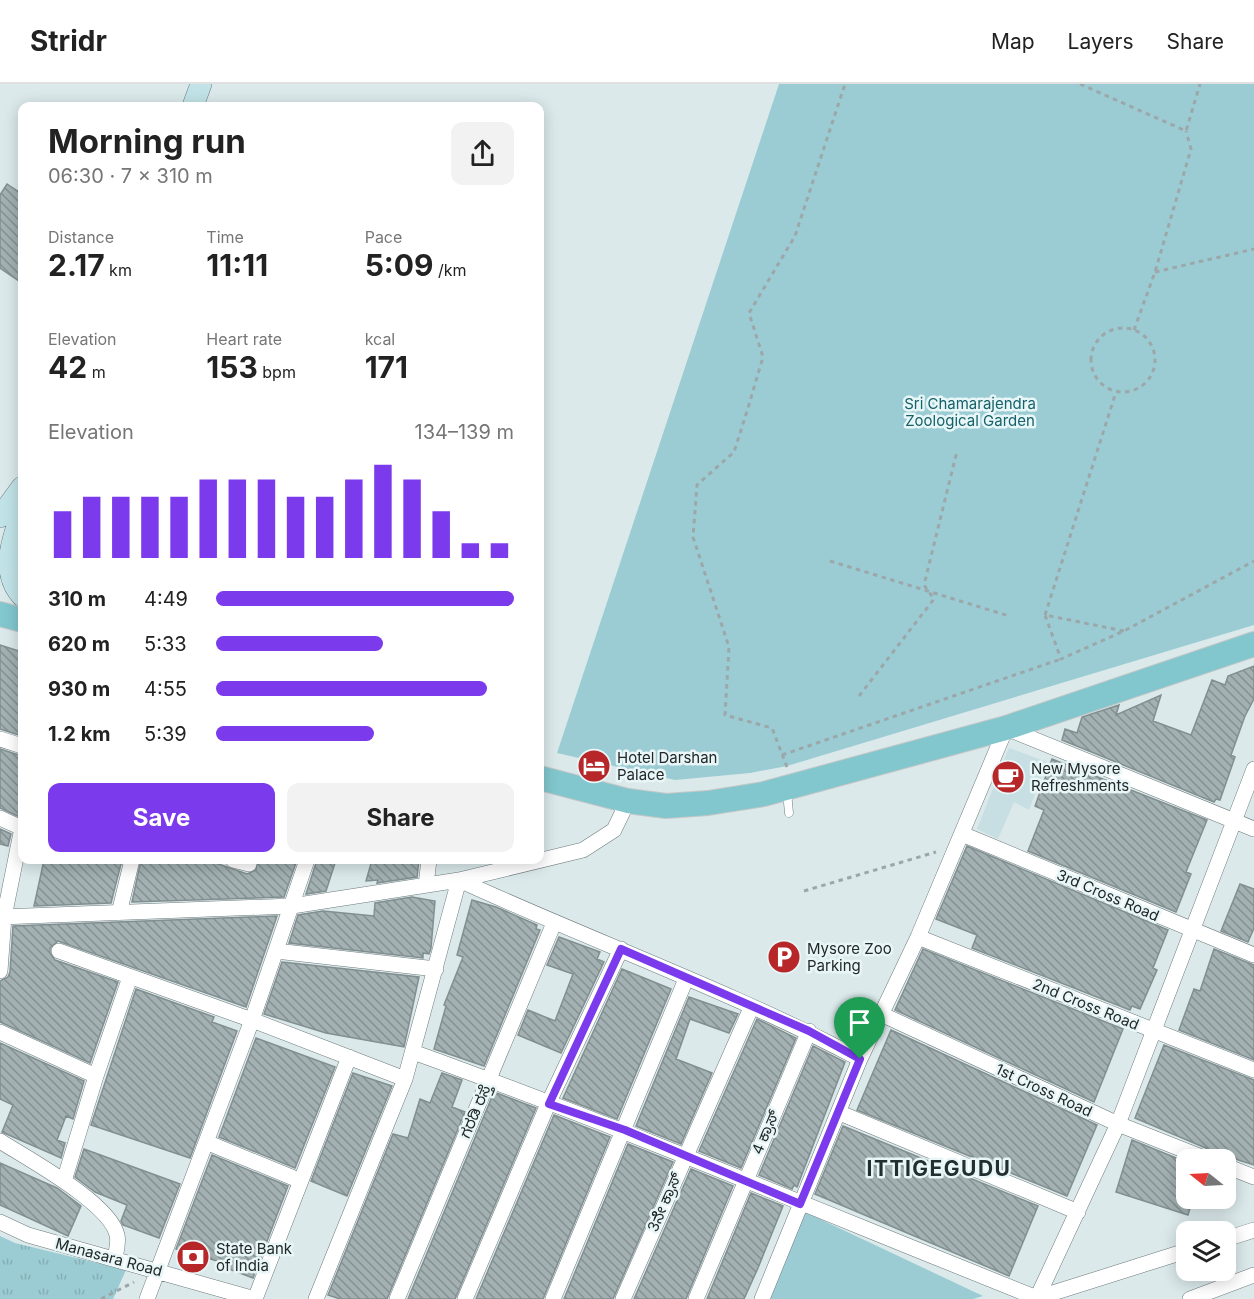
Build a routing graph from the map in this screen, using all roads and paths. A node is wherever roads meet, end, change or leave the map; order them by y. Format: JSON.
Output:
{"nodes":[{"id":1,"x":201,"y":84,"type":"edge"},
{"id":2,"x":845,"y":84,"type":"edge"},
{"id":3,"x":1080,"y":84,"type":"edge"},
{"id":4,"x":1200,"y":84,"type":"edge"},
{"id":5,"x":194,"y":102,"type":"edge"},
{"id":6,"x":1186,"y":130,"type":"junction"},
{"id":7,"x":1254,"y":249,"type":"edge"},
{"id":8,"x":1155,"y":272,"type":"junction"},
{"id":9,"x":1134,"y":330,"type":"junction"},
{"id":10,"x":1116,"y":392,"type":"junction"},
{"id":11,"x":957,"y":451,"type":"dead end"},
{"id":12,"x":18,"y":493,"type":"edge"},
{"id":13,"x":0,"y":518,"type":"edge"},
{"id":14,"x":18,"y":527,"type":"edge"},
{"id":15,"x":830,"y":561,"type":"dead end"},
{"id":16,"x":1254,"y":561,"type":"edge"},
{"id":17,"x":928,"y":591,"type":"junction"},
{"id":18,"x":18,"y":592,"type":"edge"},
{"id":19,"x":0,"y":614,"type":"edge"},
{"id":20,"x":1045,"y":615,"type":"junction"},
{"id":21,"x":1009,"y":616,"type":"dead end"},
{"id":22,"x":18,"y":619,"type":"edge"},
{"id":23,"x":1124,"y":631,"type":"junction"},
{"id":24,"x":1254,"y":644,"type":"edge"},
{"id":25,"x":1061,"y":658,"type":"junction"},
{"id":26,"x":859,"y":696,"type":"dead end"},
{"id":27,"x":1006,"y":729,"type":"junction"},
{"id":28,"x":0,"y":739,"type":"edge"},
{"id":29,"x":18,"y":745,"type":"edge"},
{"id":30,"x":782,"y":755,"type":"junction"},
{"id":31,"x":1254,"y":769,"type":"edge"},
{"id":32,"x":544,"y":779,"type":"edge"},
{"id":33,"x":789,"y":787,"type":"junction"},
{"id":34,"x":628,"y":801,"type":"junction"},
{"id":35,"x":789,"y":813,"type":"dead end"},
{"id":36,"x":0,"y":819,"type":"edge"},
{"id":37,"x":1234,"y":822,"type":"junction"},
{"id":38,"x":18,"y":826,"type":"edge"},
{"id":39,"x":1254,"y":829,"type":"edge"},
{"id":40,"x":962,"y":834,"type":"junction"},
{"id":41,"x":18,"y":846,"type":"edge"},
{"id":42,"x":952,"y":856,"type":"junction"},
{"id":43,"x":544,"y":857,"type":"edge"},
{"id":44,"x":131,"y":864,"type":"edge"},
{"id":45,"x":307,"y":864,"type":"edge"},
{"id":46,"x":429,"y":864,"type":"edge"},
{"id":47,"x":508,"y":864,"type":"edge"},
{"id":48,"x":459,"y":880,"type":"junction"},
{"id":49,"x":426,"y":885,"type":"junction"},
{"id":50,"x":804,"y":891,"type":"dead end"},
{"id":51,"x":292,"y":906,"type":"junction"},
{"id":52,"x":119,"y":913,"type":"junction"},
{"id":53,"x":2,"y":917,"type":"edge"},
{"id":54,"x":554,"y":923,"type":"junction"},
{"id":55,"x":1193,"y":930,"type":"junction"},
{"id":56,"x":918,"y":937,"type":"junction"},
{"id":57,"x":621,"y":949,"type":"junction"},
{"id":58,"x":59,"y":951,"type":"dead end"},
{"id":59,"x":276,"y":951,"type":"junction"},
{"id":60,"x":1254,"y":955,"type":"edge"},
{"id":61,"x":436,"y":969,"type":"junction"},
{"id":62,"x":0,"y":971,"type":"edge"},
{"id":63,"x":130,"y":977,"type":"junction"},
{"id":64,"x":686,"y":979,"type":"junction"},
{"id":65,"x":751,"y":1008,"type":"junction"},
{"id":66,"x":881,"y":1014,"type":"junction"},
{"id":67,"x":252,"y":1020,"type":"junction"},
{"id":68,"x":809,"y":1031,"type":"junction"},
{"id":69,"x":0,"y":1032,"type":"edge"},
{"id":70,"x":1153,"y":1032,"type":"junction"},
{"id":71,"x":413,"y":1052,"type":"junction"},
{"id":72,"x":349,"y":1057,"type":"junction"},
{"id":73,"x":860,"y":1059,"type":"junction"},
{"id":74,"x":1254,"y":1070,"type":"edge"},
{"id":75,"x":96,"y":1076,"type":"junction"},
{"id":76,"x":405,"y":1079,"type":"junction"},
{"id":77,"x":489,"y":1079,"type":"junction"},
{"id":78,"x":549,"y":1104,"type":"junction"},
{"id":79,"x":840,"y":1113,"type":"junction"},
{"id":80,"x":1118,"y":1124,"type":"junction"},
{"id":81,"x":625,"y":1130,"type":"junction"},
{"id":82,"x":0,"y":1141,"type":"edge"},
{"id":83,"x":206,"y":1142,"type":"junction"},
{"id":84,"x":1181,"y":1149,"type":"edge"},
{"id":85,"x":684,"y":1155,"type":"junction"},
{"id":86,"x":1236,"y":1170,"type":"edge"},
{"id":87,"x":1254,"y":1177,"type":"edge"},
{"id":88,"x":64,"y":1181,"type":"junction"},
{"id":89,"x":301,"y":1181,"type":"junction"},
{"id":90,"x":744,"y":1181,"type":"junction"},
{"id":91,"x":800,"y":1204,"type":"junction"},
{"id":92,"x":1078,"y":1212,"type":"junction"},
{"id":93,"x":0,"y":1222,"type":"edge"},
{"id":94,"x":1254,"y":1230,"type":"edge"},
{"id":95,"x":1236,"y":1236,"type":"edge"},
{"id":96,"x":1176,"y":1254,"type":"edge"},
{"id":97,"x":115,"y":1258,"type":"junction"},
{"id":98,"x":158,"y":1270,"type":"junction"},
{"id":99,"x":1254,"y":1275,"type":"edge"},
{"id":100,"x":101,"y":1299,"type":"edge"},
{"id":101,"x":147,"y":1299,"type":"edge"},
{"id":102,"x":255,"y":1299,"type":"edge"},
{"id":103,"x":316,"y":1299,"type":"edge"},
{"id":104,"x":397,"y":1299,"type":"edge"},
{"id":105,"x":465,"y":1299,"type":"edge"},
{"id":106,"x":553,"y":1299,"type":"edge"},
{"id":107,"x":623,"y":1299,"type":"edge"},
{"id":108,"x":696,"y":1299,"type":"edge"},
{"id":109,"x":762,"y":1299,"type":"edge"},
{"id":110,"x":1035,"y":1299,"type":"edge"},
{"id":111,"x":1190,"y":1299,"type":"edge"}],
"edges":[{"from":1,"to":5,"type":"main road"},
{"from":2,"to":30,"type":"path"},
{"from":3,"to":6,"type":"path"},
{"from":4,"to":6,"type":"path"},
{"from":6,"to":8,"type":"path"},
{"from":7,"to":8,"type":"path"},
{"from":8,"to":9,"type":"path"},
{"from":9,"to":10,"type":"path"},
{"from":9,"to":10,"type":"path"},
{"from":10,"to":20,"type":"path"},
{"from":11,"to":17,"type":"path"},
{"from":12,"to":13,"type":"main road"},
{"from":14,"to":18,"type":"main road"},
{"from":15,"to":17,"type":"path"},
{"from":16,"to":23,"type":"path"},
{"from":17,"to":21,"type":"path"},
{"from":17,"to":26,"type":"path"},
{"from":19,"to":22,"type":"main road"},
{"from":20,"to":23,"type":"path"},
{"from":20,"to":25,"type":"path"},
{"from":23,"to":25,"type":"path"},
{"from":24,"to":27,"type":"main road"},
{"from":25,"to":30,"type":"path"},
{"from":27,"to":33,"type":"main road"},
{"from":27,"to":37,"type":"street"},
{"from":27,"to":40,"type":"street"},
{"from":28,"to":29,"type":"street"},
{"from":30,"to":33,"type":"path"},
{"from":31,"to":37,"type":"street"},
{"from":32,"to":34,"type":"main road"},
{"from":33,"to":34,"type":"main road"},
{"from":33,"to":35,"type":"lane"},
{"from":34,"to":43,"type":"street"},
{"from":36,"to":38,"type":"street"},
{"from":37,"to":39,"type":"street"},
{"from":37,"to":55,"type":"street"},
{"from":40,"to":42,"type":"street"},
{"from":40,"to":55,"type":"street","name":"3rd Cross Road"},
{"from":41,"to":53,"type":"street"},
{"from":42,"to":50,"type":"path"},
{"from":42,"to":56,"type":"street"},
{"from":44,"to":52,"type":"street"},
{"from":45,"to":51,"type":"street"},
{"from":46,"to":49,"type":"street"},
{"from":47,"to":48,"type":"street"},
{"from":48,"to":49,"type":"street"},
{"from":48,"to":54,"type":"street"},
{"from":48,"to":61,"type":"street"},
{"from":49,"to":51,"type":"street"},
{"from":51,"to":52,"type":"street"},
{"from":51,"to":59,"type":"street"},
{"from":52,"to":53,"type":"street"},
{"from":53,"to":62,"type":"street"},
{"from":54,"to":57,"type":"street"},
{"from":54,"to":77,"type":"street","name":"ಗರಡಿ ರಸ್ತೆ"},
{"from":55,"to":60,"type":"street","name":"3rd Cross Road"},
{"from":55,"to":70,"type":"street"},
{"from":56,"to":66,"type":"street"},
{"from":56,"to":70,"type":"street","name":"2nd Cross Road"},
{"from":57,"to":64,"type":"street"},
{"from":57,"to":78,"type":"street"},
{"from":58,"to":63,"type":"street"},
{"from":59,"to":61,"type":"street"},
{"from":59,"to":67,"type":"street"},
{"from":61,"to":71,"type":"street"},
{"from":63,"to":67,"type":"street"},
{"from":63,"to":75,"type":"street"},
{"from":64,"to":65,"type":"street"},
{"from":64,"to":81,"type":"street"},
{"from":65,"to":68,"type":"street"},
{"from":65,"to":85,"type":"street","name":"3ನೆೇ ಕ್ರಾಸ್"},
{"from":66,"to":73,"type":"street"},
{"from":66,"to":80,"type":"street","name":"1st Cross Road"},
{"from":67,"to":72,"type":"street"},
{"from":67,"to":83,"type":"street"},
{"from":68,"to":73,"type":"street"},
{"from":68,"to":90,"type":"street","name":"4 ಕ್ರಾಸ್"},
{"from":69,"to":75,"type":"street"},
{"from":70,"to":74,"type":"street","name":"2nd Cross Road"},
{"from":70,"to":80,"type":"street"},
{"from":71,"to":76,"type":"street"},
{"from":71,"to":77,"type":"street"},
{"from":72,"to":76,"type":"street"},
{"from":72,"to":89,"type":"street"},
{"from":73,"to":79,"type":"street"},
{"from":75,"to":88,"type":"street"},
{"from":76,"to":103,"type":"street"},
{"from":77,"to":78,"type":"street"},
{"from":77,"to":104,"type":"street","name":"ಗರಡಿ ರಸ್ತೆ"},
{"from":78,"to":81,"type":"street"},
{"from":78,"to":105,"type":"street"},
{"from":79,"to":91,"type":"street"},
{"from":79,"to":92,"type":"street"},
{"from":80,"to":84,"type":"street","name":"1st Cross Road"},
{"from":80,"to":92,"type":"street"},
{"from":81,"to":85,"type":"street"},
{"from":81,"to":106,"type":"street"},
{"from":82,"to":88,"type":"street"},
{"from":83,"to":89,"type":"street"},
{"from":83,"to":98,"type":"street"},
{"from":85,"to":90,"type":"street"},
{"from":85,"to":107,"type":"street","name":"3ನೆೇ ಕ್ರಾಸ್"},
{"from":86,"to":87,"type":"street"},
{"from":88,"to":97,"type":"street"},
{"from":89,"to":102,"type":"street"},
{"from":90,"to":91,"type":"street"},
{"from":90,"to":108,"type":"street","name":"4 ಕ್ರಾಸ್"},
{"from":91,"to":109,"type":"street"},
{"from":91,"to":110,"type":"street"},
{"from":92,"to":110,"type":"street"},
{"from":93,"to":97,"type":"street","name":"Manasara Road"},
{"from":94,"to":95,"type":"street"},
{"from":96,"to":110,"type":"street"},
{"from":97,"to":98,"type":"street","name":"Manasara Road"},
{"from":98,"to":100,"type":"path"},
{"from":98,"to":101,"type":"street"},
{"from":98,"to":102,"type":"street","name":"Manasara Road"},
{"from":99,"to":111,"type":"street"}]}
